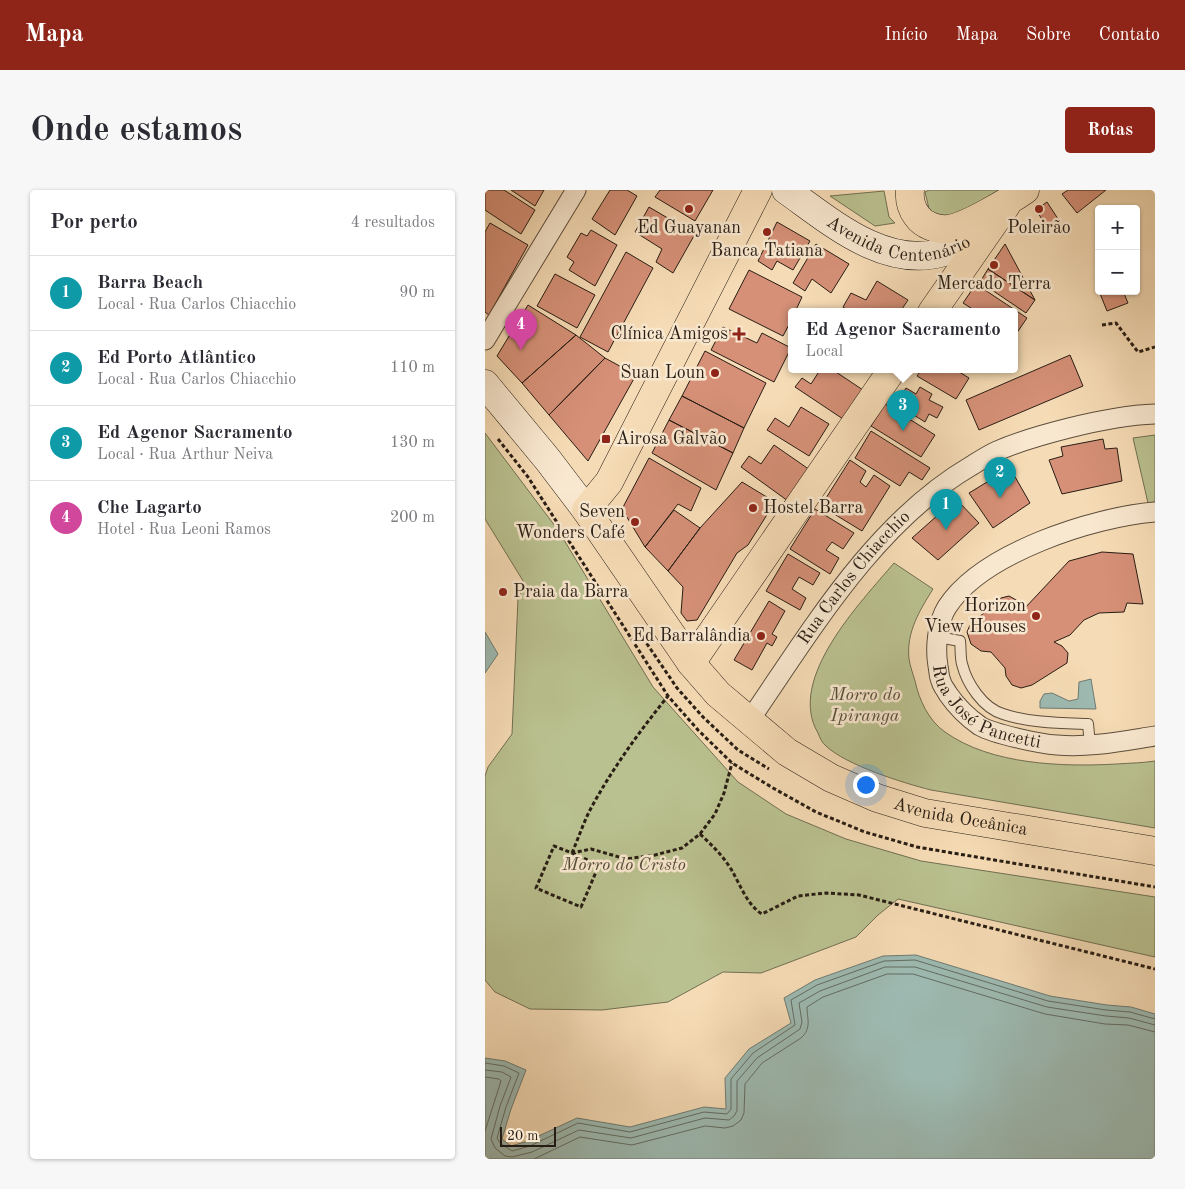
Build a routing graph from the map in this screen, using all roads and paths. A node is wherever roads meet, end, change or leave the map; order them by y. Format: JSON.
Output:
{"nodes":[{"id":1,"x":576,"y":190,"type":"edge"},
{"id":2,"x":758,"y":190,"type":"edge"},
{"id":3,"x":786,"y":190,"type":"edge"},
{"id":4,"x":910,"y":190,"type":"edge"},
{"id":5,"x":1017,"y":195,"type":"edge"},
{"id":6,"x":988,"y":230,"type":"junction"},
{"id":7,"x":935,"y":308,"type":"edge"},
{"id":8,"x":1102,"y":325,"type":"dead end"},
{"id":9,"x":485,"y":340,"type":"edge"},
{"id":10,"x":1155,"y":347,"type":"edge"},
{"id":11,"x":890,"y":373,"type":"edge"},
{"id":12,"x":485,"y":384,"type":"edge"},
{"id":13,"x":1155,"y":414,"type":"edge"},
{"id":14,"x":586,"y":510,"type":"junction"},
{"id":15,"x":1155,"y":512,"type":"edge"},
{"id":16,"x":938,"y":637,"type":"junction"},
{"id":17,"x":691,"y":663,"type":"junction"},
{"id":18,"x":668,"y":696,"type":"dead end"},
{"id":19,"x":749,"y":721,"type":"junction"},
{"id":20,"x":1155,"y":736,"type":"edge"},
{"id":21,"x":1090,"y":745,"type":"junction"},
{"id":22,"x":732,"y":763,"type":"dead end"},
{"id":23,"x":700,"y":834,"type":"junction"},
{"id":24,"x":1155,"y":851,"type":"edge"},
{"id":25,"x":572,"y":854,"type":"junction"},
{"id":26,"x":1155,"y":969,"type":"edge"}],
"edges":[{"from":1,"to":9,"type":"street"},
{"from":2,"to":14,"type":"main road"},
{"from":3,"to":6,"type":"street","name":"Avenida Centenário"},
{"from":4,"to":5,"type":"main road"},
{"from":5,"to":6,"type":"main road"},
{"from":6,"to":7,"type":"main road"},
{"from":8,"to":10,"type":"path"},
{"from":11,"to":17,"type":"main road"},
{"from":12,"to":14,"type":"street"},
{"from":13,"to":19,"type":"street","name":"Rua Carlos Chiacchio"},
{"from":14,"to":17,"type":"main road","name":"Avenida Oceânica"},
{"from":15,"to":16,"type":"street","name":"Rua José Pancetti"},
{"from":16,"to":21,"type":"street","name":"Rua José Pancetti"},
{"from":16,"to":21,"type":"lane"},
{"from":17,"to":19,"type":"main road","name":"Avenida Oceânica"},
{"from":18,"to":25,"type":"path"},
{"from":19,"to":24,"type":"main road","name":"Avenida Oceânica"},
{"from":20,"to":21,"type":"street","name":"Rua José Pancetti"},
{"from":22,"to":23,"type":"path"},
{"from":23,"to":25,"type":"path"},
{"from":23,"to":26,"type":"path"},
{"from":25,"to":25,"type":"path"}]}
